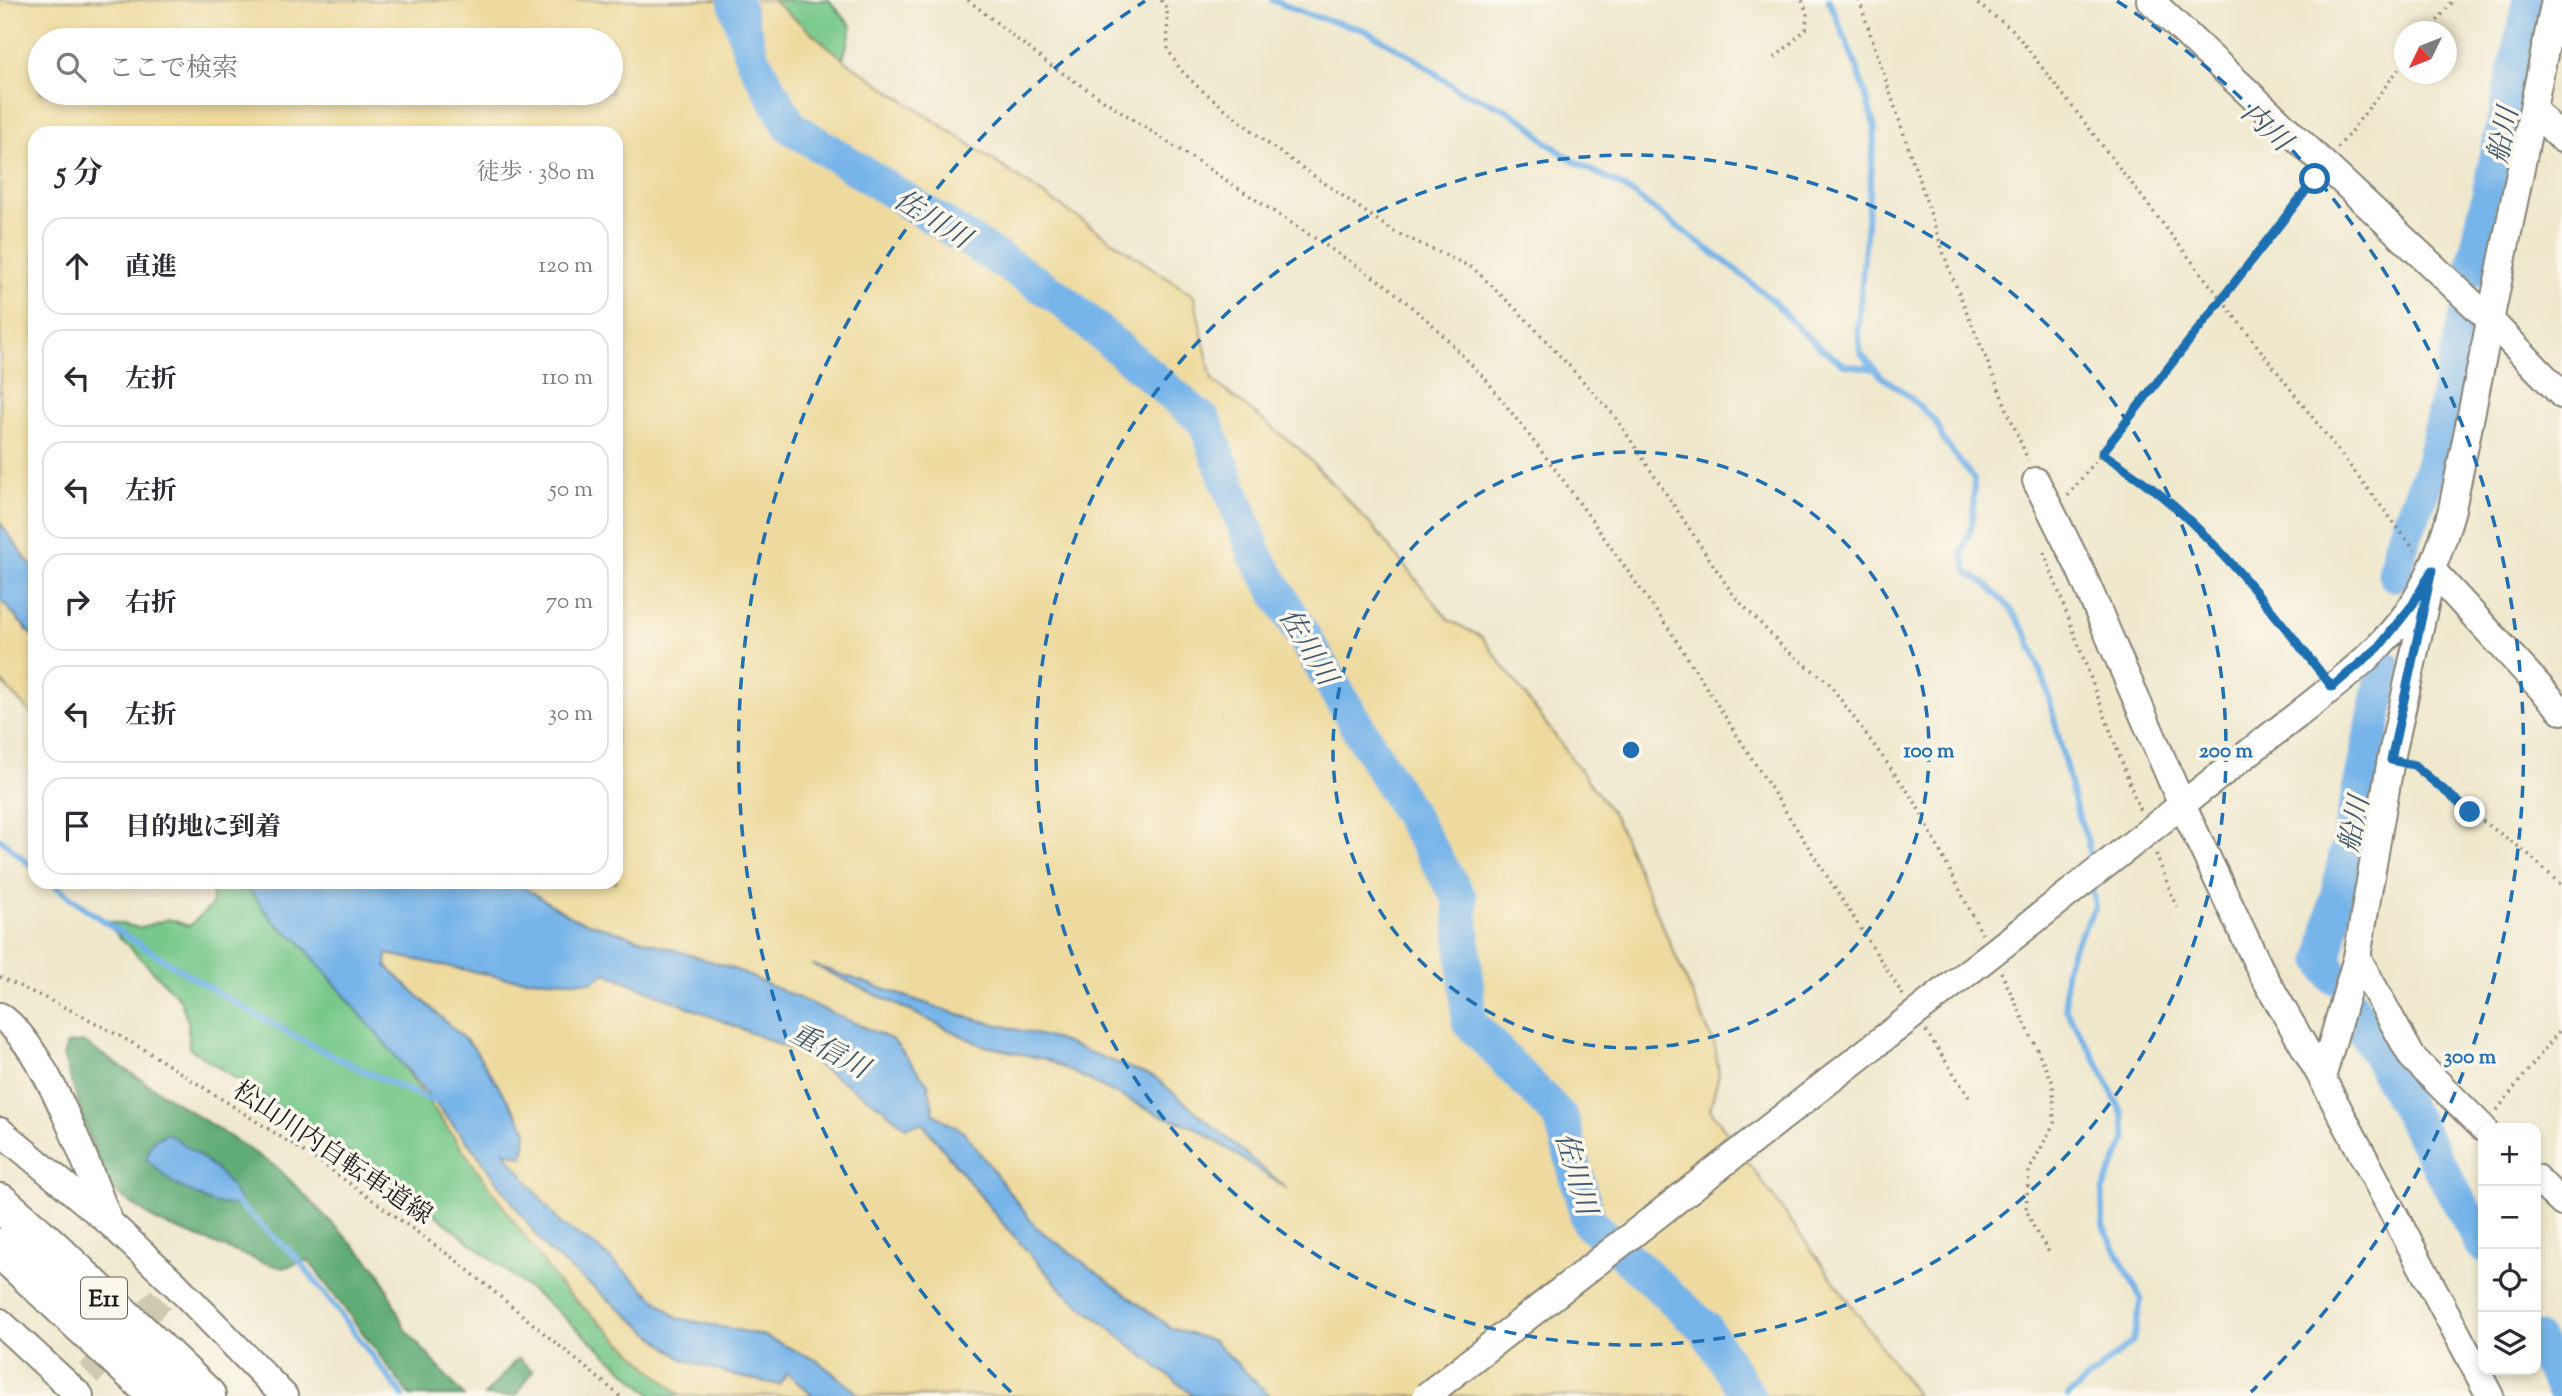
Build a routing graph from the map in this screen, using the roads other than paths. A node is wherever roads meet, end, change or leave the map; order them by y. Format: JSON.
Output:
{"nodes":[{"id":1,"x":2150,"y":0,"type":"edge"},
{"id":2,"x":2555,"y":0,"type":"edge"},
{"id":3,"x":2533,"y":109,"type":"junction"},
{"id":4,"x":2562,"y":139,"type":"edge"},
{"id":5,"x":2491,"y":321,"type":"junction"},
{"id":6,"x":2562,"y":395,"type":"edge"},
{"id":7,"x":2036,"y":481,"type":"road end"},
{"id":8,"x":2432,"y":570,"type":"junction"},
{"id":9,"x":2562,"y":711,"type":"edge"},
{"id":10,"x":2163,"y":813,"type":"junction"},
{"id":11,"x":2357,"y":957,"type":"junction"},
{"id":12,"x":0,"y":1017,"type":"edge"},
{"id":13,"x":2322,"y":1078,"type":"junction"},
{"id":14,"x":2478,"y":1123,"type":"edge"},
{"id":15,"x":0,"y":1131,"type":"edge"},
{"id":16,"x":2541,"y":1183,"type":"edge"},
{"id":17,"x":0,"y":1203,"type":"edge"},
{"id":18,"x":2562,"y":1203,"type":"edge"},
{"id":19,"x":110,"y":1223,"type":"junction"},
{"id":20,"x":0,"y":1248,"type":"edge"},
{"id":21,"x":0,"y":1322,"type":"edge"},
{"id":22,"x":77,"y":1389,"type":"edge"},
{"id":23,"x":159,"y":1396,"type":"edge"},
{"id":24,"x":206,"y":1396,"type":"edge"},
{"id":25,"x":284,"y":1396,"type":"edge"},
{"id":26,"x":1426,"y":1396,"type":"edge"},
{"id":27,"x":2490,"y":1396,"type":"edge"}],
"edges":[{"from":1,"to":5,"type":"street"},
{"from":2,"to":3,"type":"street"},
{"from":3,"to":4,"type":"street"},
{"from":3,"to":5,"type":"street"},
{"from":5,"to":6,"type":"street"},
{"from":5,"to":8,"type":"street"},
{"from":7,"to":10,"type":"street"},
{"from":8,"to":9,"type":"street"},
{"from":8,"to":10,"type":"street"},
{"from":8,"to":11,"type":"street"},
{"from":10,"to":13,"type":"street"},
{"from":10,"to":26,"type":"street","bridge":true},
{"from":11,"to":13,"type":"street"},
{"from":11,"to":14,"type":"street"},
{"from":12,"to":19,"type":"street"},
{"from":13,"to":27,"type":"street"},
{"from":15,"to":19,"type":"street"},
{"from":16,"to":18,"type":"street"},
{"from":17,"to":24,"type":"highway","number":"E11"},
{"from":19,"to":25,"type":"street"},
{"from":20,"to":23,"type":"highway","number":"E11"},
{"from":21,"to":22,"type":"street"}]}
